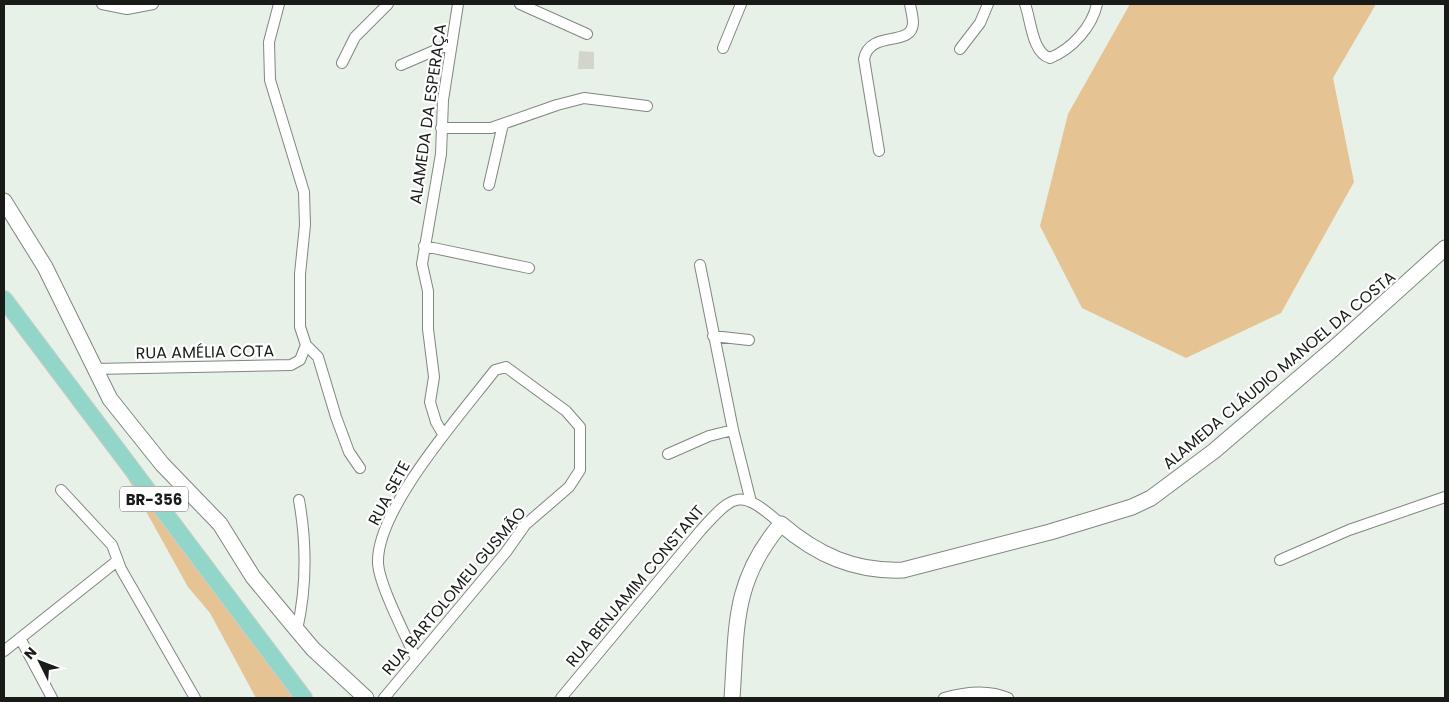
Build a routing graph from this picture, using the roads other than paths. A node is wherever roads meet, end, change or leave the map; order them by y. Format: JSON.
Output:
{"nodes":[{"id":1,"x":102,"y":4,"type":"edge"},
{"id":2,"x":153,"y":4,"type":"edge"},
{"id":3,"x":279,"y":4,"type":"edge"},
{"id":4,"x":388,"y":4,"type":"edge"},
{"id":5,"x":458,"y":4,"type":"edge"},
{"id":6,"x":520,"y":4,"type":"edge"},
{"id":7,"x":741,"y":4,"type":"edge"},
{"id":8,"x":910,"y":4,"type":"edge"},
{"id":9,"x":988,"y":4,"type":"edge"},
{"id":10,"x":1025,"y":4,"type":"edge"},
{"id":11,"x":1097,"y":4,"type":"edge"},
{"id":12,"x":587,"y":34,"type":"dead end"},
{"id":13,"x":452,"y":43,"type":"junction"},
{"id":14,"x":723,"y":48,"type":"dead end"},
{"id":15,"x":960,"y":49,"type":"dead end"},
{"id":16,"x":342,"y":63,"type":"dead end"},
{"id":17,"x":402,"y":65,"type":"dead end"},
{"id":18,"x":647,"y":106,"type":"dead end"},
{"id":19,"x":504,"y":124,"type":"junction"},
{"id":20,"x":441,"y":128,"type":"junction"},
{"id":21,"x":879,"y":151,"type":"dead end"},
{"id":22,"x":489,"y":185,"type":"dead end"},
{"id":23,"x":4,"y":201,"type":"edge"},
{"id":24,"x":424,"y":246,"type":"junction"},
{"id":25,"x":1445,"y":248,"type":"edge"},
{"id":26,"x":700,"y":265,"type":"dead end"},
{"id":27,"x":529,"y":268,"type":"dead end"},
{"id":28,"x":4,"y":299,"type":"edge"},
{"id":29,"x":713,"y":336,"type":"junction"},
{"id":30,"x":749,"y":340,"type":"dead end"},
{"id":31,"x":306,"y":345,"type":"junction"},
{"id":32,"x":506,"y":367,"type":"joint"},
{"id":33,"x":94,"y":369,"type":"junction"},
{"id":34,"x":733,"y":430,"type":"junction"},
{"id":35,"x":443,"y":434,"type":"junction"},
{"id":36,"x":668,"y":454,"type":"dead end"},
{"id":37,"x":360,"y":468,"type":"dead end"},
{"id":38,"x":61,"y":490,"type":"dead end"},
{"id":39,"x":1445,"y":497,"type":"edge"},
{"id":40,"x":737,"y":499,"type":"joint"},
{"id":41,"x":299,"y":500,"type":"dead end"},
{"id":42,"x":751,"y":502,"type":"junction"},
{"id":43,"x":781,"y":524,"type":"junction"},
{"id":44,"x":1280,"y":560,"type":"dead end"},
{"id":45,"x":117,"y":561,"type":"junction"},
{"id":46,"x":297,"y":630,"type":"junction"},
{"id":47,"x":20,"y":638,"type":"junction"},
{"id":48,"x":4,"y":651,"type":"edge"},
{"id":49,"x":416,"y":659,"type":"junction"},
{"id":50,"x":52,"y":698,"type":"edge"},
{"id":51,"x":195,"y":698,"type":"edge"},
{"id":52,"x":304,"y":698,"type":"edge"},
{"id":53,"x":366,"y":698,"type":"edge"},
{"id":54,"x":384,"y":698,"type":"edge"},
{"id":55,"x":561,"y":698,"type":"edge"},
{"id":56,"x":732,"y":698,"type":"edge"},
{"id":57,"x":944,"y":698,"type":"edge"},
{"id":58,"x":1008,"y":698,"type":"edge"}],
"edges":[{"from":1,"to":2,"type":"street"},
{"from":3,"to":31,"type":"street"},
{"from":4,"to":16,"type":"street"},
{"from":5,"to":13,"type":"street","name":"ALAMEDA DA ESPERAÇA"},
{"from":6,"to":12,"type":"street"},
{"from":7,"to":14,"type":"street"},
{"from":8,"to":21,"type":"street"},
{"from":9,"to":15,"type":"street"},
{"from":10,"to":11,"type":"street"},
{"from":13,"to":17,"type":"street"},
{"from":13,"to":20,"type":"street","name":"ALAMEDA DA ESPERAÇA"},
{"from":18,"to":19,"type":"street"},
{"from":19,"to":20,"type":"street"},
{"from":19,"to":22,"type":"street"},
{"from":20,"to":24,"type":"street","name":"ALAMEDA DA ESPERAÇA"},
{"from":23,"to":33,"type":"street"},
{"from":24,"to":27,"type":"street"},
{"from":24,"to":35,"type":"street","name":"ALAMEDA DA ESPERAÇA"},
{"from":25,"to":43,"type":"street","name":"ALAMEDA CLÁUDIO MANOEL DA COSTA"},
{"from":26,"to":29,"type":"street"},
{"from":28,"to":52,"type":"main road","number":"BR-356"},
{"from":29,"to":30,"type":"street"},
{"from":29,"to":34,"type":"street"},
{"from":31,"to":33,"type":"street","name":"RUA AMÉLIA COTA"},
{"from":31,"to":37,"type":"street"},
{"from":32,"to":35,"type":"street","name":"RUA SETE"},
{"from":32,"to":49,"type":"street","name":"RUA BARTOLOMEU GUSMÃO"},
{"from":33,"to":46,"type":"street"},
{"from":34,"to":36,"type":"street"},
{"from":34,"to":42,"type":"street"},
{"from":35,"to":49,"type":"street","name":"RUA SETE"},
{"from":38,"to":45,"type":"street"},
{"from":39,"to":44,"type":"street"},
{"from":40,"to":42,"type":"street","name":"ALAMEDA CLÁUDIO MANOEL DA COSTA"},
{"from":40,"to":55,"type":"street","name":"RUA BENJAMIM CONSTANT"},
{"from":41,"to":46,"type":"street"},
{"from":42,"to":43,"type":"street","name":"ALAMEDA CLÁUDIO MANOEL DA COSTA"},
{"from":43,"to":56,"type":"street"},
{"from":45,"to":47,"type":"street"},
{"from":45,"to":51,"type":"street"},
{"from":46,"to":53,"type":"street"},
{"from":47,"to":48,"type":"street"},
{"from":47,"to":50,"type":"street"},
{"from":49,"to":54,"type":"street","name":"RUA BARTOLOMEU GUSMÃO"},
{"from":57,"to":58,"type":"street"}]}
